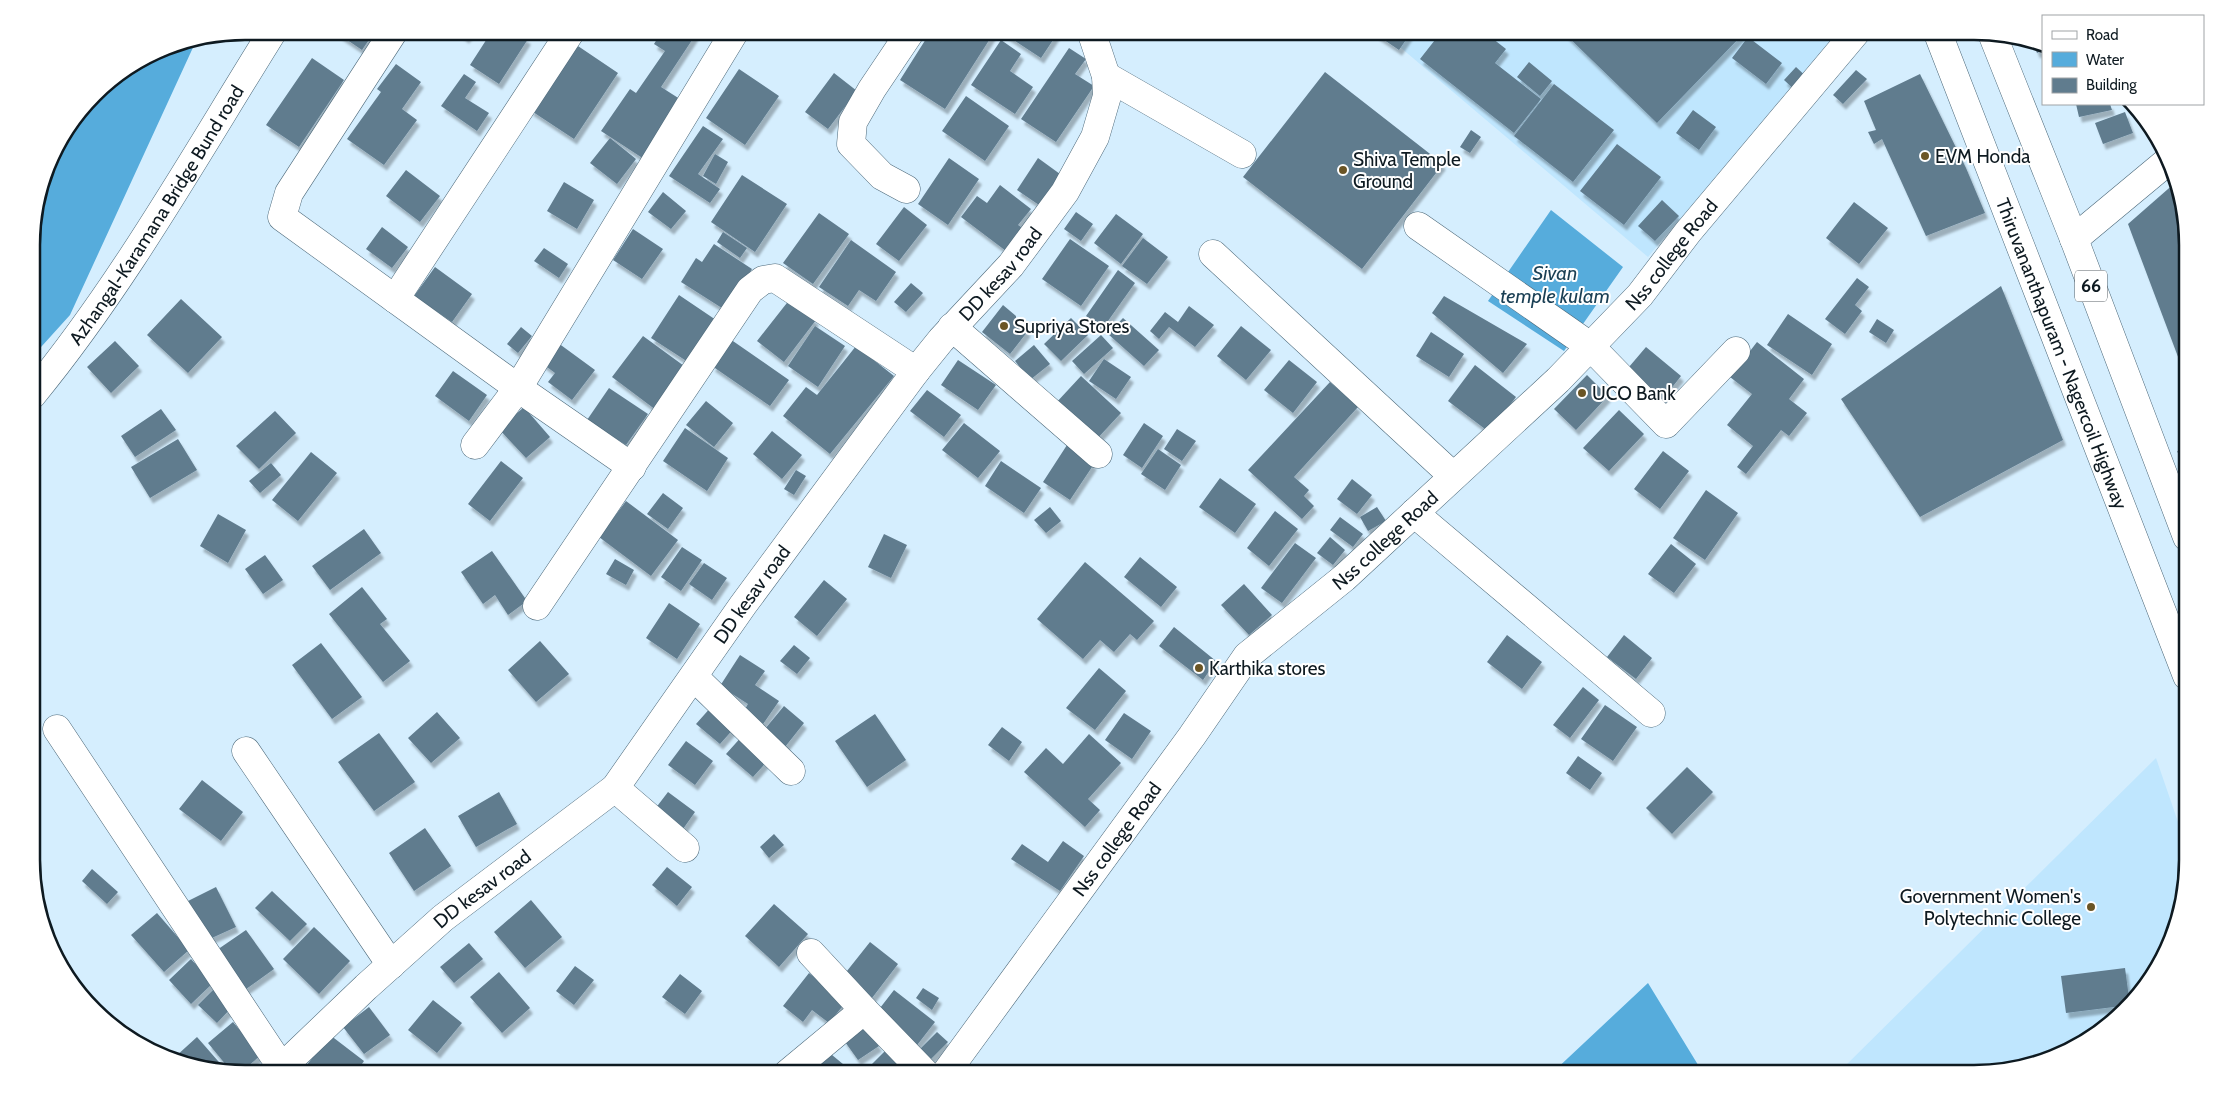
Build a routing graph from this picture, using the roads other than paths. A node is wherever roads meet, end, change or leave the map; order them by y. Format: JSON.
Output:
{"nodes":[{"id":1,"x":267,"y":40,"type":"edge"},
{"id":2,"x":388,"y":40,"type":"edge"},
{"id":3,"x":565,"y":40,"type":"edge"},
{"id":4,"x":730,"y":40,"type":"edge"},
{"id":5,"x":905,"y":40,"type":"edge"},
{"id":6,"x":1094,"y":40,"type":"edge"},
{"id":7,"x":1849,"y":40,"type":"edge"},
{"id":8,"x":1940,"y":40,"type":"edge"},
{"id":9,"x":1995,"y":41,"type":"edge"},
{"id":10,"x":1106,"y":76,"type":"junction"},
{"id":11,"x":1242,"y":154,"type":"dead end"},
{"id":12,"x":2162,"y":165,"type":"edge"},
{"id":13,"x":906,"y":189,"type":"dead end"},
{"id":14,"x":1418,"y":226,"type":"dead end"},
{"id":15,"x":2074,"y":239,"type":"junction"},
{"id":16,"x":1213,"y":254,"type":"dead end"},
{"id":17,"x":395,"y":300,"type":"junction"},
{"id":18,"x":952,"y":328,"type":"junction"},
{"id":19,"x":1590,"y":346,"type":"junction"},
{"id":20,"x":1736,"y":351,"type":"dead end"},
{"id":21,"x":916,"y":371,"type":"junction"},
{"id":22,"x":40,"y":385,"type":"edge"},
{"id":23,"x":518,"y":388,"type":"junction"},
{"id":24,"x":475,"y":445,"type":"dead end"},
{"id":25,"x":1098,"y":454,"type":"dead end"},
{"id":26,"x":632,"y":467,"type":"junction"},
{"id":27,"x":1454,"y":476,"type":"junction"},
{"id":28,"x":1414,"y":512,"type":"junction"},
{"id":29,"x":2179,"y":516,"type":"edge"},
{"id":30,"x":536,"y":606,"type":"dead end"},
{"id":31,"x":2179,"y":655,"type":"edge"},
{"id":32,"x":694,"y":677,"type":"junction"},
{"id":33,"x":1651,"y":712,"type":"dead end"},
{"id":34,"x":56,"y":729,"type":"dead end"},
{"id":35,"x":246,"y":751,"type":"dead end"},
{"id":36,"x":791,"y":771,"type":"dead end"},
{"id":37,"x":615,"y":788,"type":"junction"},
{"id":38,"x":685,"y":848,"type":"dead end"},
{"id":39,"x":811,"y":953,"type":"dead end"},
{"id":40,"x":391,"y":966,"type":"junction"},
{"id":41,"x":864,"y":1010,"type":"junction"},
{"id":42,"x":277,"y":1065,"type":"edge"},
{"id":43,"x":289,"y":1065,"type":"edge"},
{"id":44,"x":798,"y":1065,"type":"edge"},
{"id":45,"x":917,"y":1065,"type":"edge"},
{"id":46,"x":952,"y":1065,"type":"edge"}],
"edges":[{"from":1,"to":22,"type":"street","name":"Azhangal-Karamana Bridge Bund road"},
{"from":2,"to":17,"type":"street"},
{"from":3,"to":17,"type":"street"},
{"from":4,"to":23,"type":"street"},
{"from":5,"to":13,"type":"street"},
{"from":6,"to":10,"type":"street","name":"DD kesav road"},
{"from":7,"to":19,"type":"street","name":"Nss college Road"},
{"from":8,"to":31,"type":"street","name":"Thiruvananthapuram - Nagercoil Highway"},
{"from":9,"to":15,"type":"street","number":"66"},
{"from":10,"to":11,"type":"street"},
{"from":10,"to":18,"type":"street","name":"DD kesav road"},
{"from":12,"to":15,"type":"street"},
{"from":14,"to":19,"type":"street"},
{"from":15,"to":29,"type":"street","number":"66"},
{"from":16,"to":27,"type":"street"},
{"from":17,"to":23,"type":"street"},
{"from":18,"to":21,"type":"street","name":"DD kesav road"},
{"from":18,"to":25,"type":"street"},
{"from":19,"to":20,"type":"street"},
{"from":19,"to":27,"type":"street","name":"Nss college Road"},
{"from":21,"to":26,"type":"street"},
{"from":21,"to":32,"type":"street","name":"DD kesav road"},
{"from":23,"to":24,"type":"street"},
{"from":23,"to":26,"type":"street"},
{"from":26,"to":30,"type":"street"},
{"from":27,"to":28,"type":"street","name":"Nss college Road"},
{"from":28,"to":33,"type":"street"},
{"from":28,"to":46,"type":"street","name":"Nss college Road"},
{"from":32,"to":36,"type":"street"},
{"from":32,"to":37,"type":"street","name":"DD kesav road"},
{"from":34,"to":42,"type":"street"},
{"from":35,"to":40,"type":"street"},
{"from":37,"to":38,"type":"street"},
{"from":37,"to":40,"type":"street","name":"DD kesav road"},
{"from":39,"to":41,"type":"street"},
{"from":40,"to":43,"type":"street","name":"DD kesav road"},
{"from":41,"to":44,"type":"street"},
{"from":41,"to":45,"type":"street"}]}
